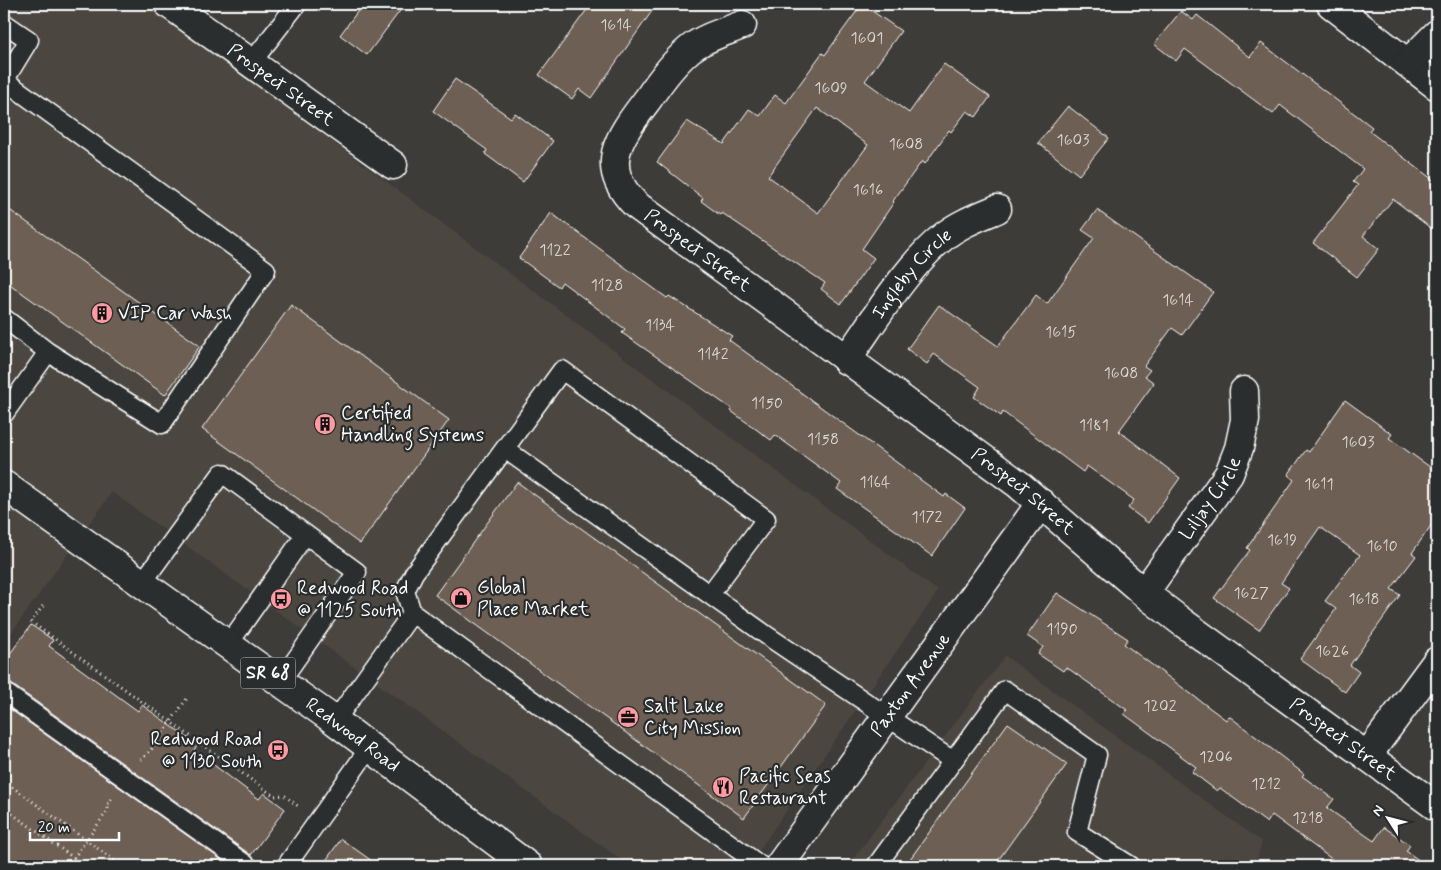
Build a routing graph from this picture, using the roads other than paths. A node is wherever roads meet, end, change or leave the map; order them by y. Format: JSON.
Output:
{"nodes":[{"id":1,"x":169,"y":4,"type":"edge"},
{"id":2,"x":297,"y":4,"type":"edge"},
{"id":3,"x":1331,"y":4,"type":"edge"},
{"id":4,"x":4,"y":23,"type":"edge"},
{"id":5,"x":742,"y":25,"type":"dead end"},
{"id":6,"x":1437,"y":34,"type":"edge"},
{"id":7,"x":251,"y":63,"type":"junction"},
{"id":8,"x":1408,"y":63,"type":"junction"},
{"id":9,"x":4,"y":80,"type":"edge"},
{"id":10,"x":1437,"y":86,"type":"edge"},
{"id":11,"x":393,"y":164,"type":"dead end"},
{"id":12,"x":997,"y":209,"type":"dead end"},
{"id":13,"x":4,"y":318,"type":"edge"},
{"id":14,"x":48,"y":352,"type":"junction"},
{"id":15,"x":846,"y":360,"type":"junction"},
{"id":16,"x":1244,"y":392,"type":"dead end"},
{"id":17,"x":4,"y":414,"type":"edge"},
{"id":18,"x":505,"y":449,"type":"junction"},
{"id":19,"x":4,"y":485,"type":"edge"},
{"id":20,"x":1041,"y":503,"type":"junction"},
{"id":21,"x":305,"y":534,"type":"junction"},
{"id":22,"x":142,"y":584,"type":"junction"},
{"id":23,"x":1144,"y":593,"type":"junction"},
{"id":24,"x":710,"y":594,"type":"junction"},
{"id":25,"x":412,"y":613,"type":"junction"},
{"id":26,"x":228,"y":645,"type":"junction"},
{"id":27,"x":1437,"y":661,"type":"edge"},
{"id":28,"x":280,"y":682,"type":"junction"},
{"id":29,"x":4,"y":692,"type":"edge"},
{"id":30,"x":887,"y":717,"type":"junction"},
{"id":31,"x":334,"y":721,"type":"junction"},
{"id":32,"x":370,"y":748,"type":"junction"},
{"id":33,"x":1367,"y":756,"type":"junction"},
{"id":34,"x":953,"y":761,"type":"junction"},
{"id":35,"x":1437,"y":807,"type":"edge"},
{"id":36,"x":248,"y":866,"type":"edge"},
{"id":37,"x":286,"y":866,"type":"edge"},
{"id":38,"x":528,"y":866,"type":"edge"},
{"id":39,"x":761,"y":866,"type":"edge"},
{"id":40,"x":779,"y":866,"type":"edge"},
{"id":41,"x":876,"y":866,"type":"edge"},
{"id":42,"x":1131,"y":866,"type":"edge"}],
"edges":[{"from":1,"to":7,"type":"street","name":"Prospect Street"},
{"from":2,"to":7,"type":"lane"},
{"from":3,"to":8,"type":"street"},
{"from":4,"to":9,"type":"lane"},
{"from":5,"to":15,"type":"street","name":"Prospect Street"},
{"from":6,"to":8,"type":"street"},
{"from":7,"to":11,"type":"street","name":"Prospect Street"},
{"from":8,"to":10,"type":"street"},
{"from":9,"to":14,"type":"lane"},
{"from":12,"to":15,"type":"street","name":"Ingleby Circle"},
{"from":13,"to":14,"type":"lane"},
{"from":14,"to":17,"type":"lane"},
{"from":15,"to":20,"type":"street","name":"Prospect Street"},
{"from":16,"to":23,"type":"street","name":"Liljay Circle"},
{"from":18,"to":24,"type":"lane"},
{"from":18,"to":24,"type":"lane"},
{"from":18,"to":25,"type":"lane"},
{"from":19,"to":22,"type":"street","name":"Redwood Road","number":"SR 68"},
{"from":20,"to":23,"type":"street","name":"Prospect Street"},
{"from":20,"to":30,"type":"street","name":"Paxton Avenue"},
{"from":21,"to":22,"type":"lane"},
{"from":21,"to":26,"type":"lane"},
{"from":21,"to":28,"type":"lane"},
{"from":22,"to":26,"type":"street","name":"Redwood Road","number":"SR 68"},
{"from":23,"to":33,"type":"street","name":"Prospect Street"},
{"from":24,"to":30,"type":"lane"},
{"from":25,"to":31,"type":"lane"},
{"from":25,"to":39,"type":"lane"},
{"from":26,"to":28,"type":"street","name":"Redwood Road","number":"SR 68"},
{"from":27,"to":33,"type":"street"},
{"from":28,"to":31,"type":"street","name":"Redwood Road","number":"SR 68"},
{"from":29,"to":36,"type":"lane"},
{"from":30,"to":34,"type":"lane"},
{"from":30,"to":40,"type":"street","name":"Paxton Avenue"},
{"from":31,"to":32,"type":"street","name":"Redwood Road","number":"SR 68"},
{"from":32,"to":37,"type":"lane"},
{"from":32,"to":38,"type":"street","name":"Redwood Road","number":"SR 68"},
{"from":33,"to":35,"type":"street","name":"Prospect Street"},
{"from":34,"to":41,"type":"lane"},
{"from":34,"to":42,"type":"lane"}]}
